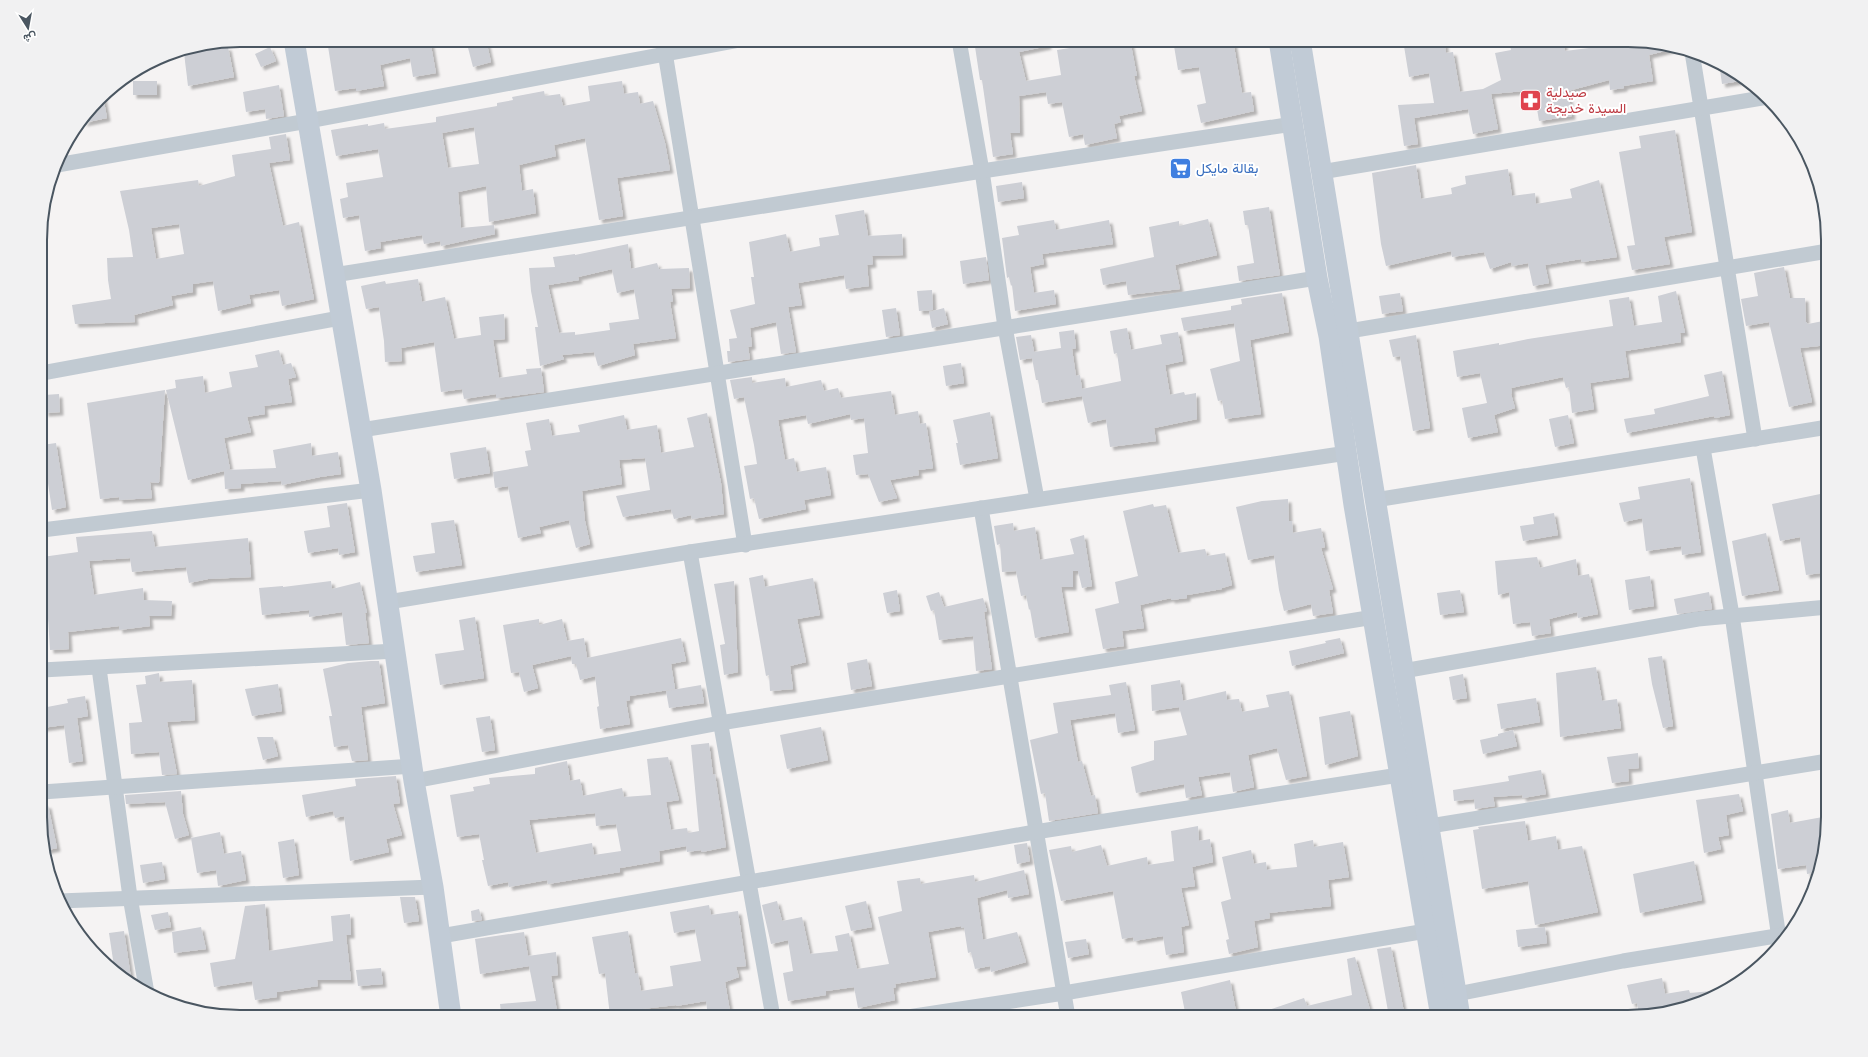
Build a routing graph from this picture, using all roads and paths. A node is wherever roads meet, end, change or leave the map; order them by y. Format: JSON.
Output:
{"nodes":[{"id":1,"x":295,"y":47,"type":"edge"},
{"id":2,"x":659,"y":47,"type":"edge"},
{"id":3,"x":664,"y":47,"type":"edge"},
{"id":4,"x":960,"y":47,"type":"edge"},
{"id":5,"x":1280,"y":47,"type":"edge"},
{"id":6,"x":1301,"y":47,"type":"edge"},
{"id":7,"x":1693,"y":58,"type":"edge"},
{"id":8,"x":1759,"y":98,"type":"edge"},
{"id":9,"x":1701,"y":108,"type":"junction"},
{"id":10,"x":308,"y":121,"type":"junction"},
{"id":11,"x":1293,"y":124,"type":"junction"},
{"id":12,"x":63,"y":164,"type":"edge"},
{"id":13,"x":982,"y":170,"type":"junction"},
{"id":14,"x":1321,"y":172,"type":"junction"},
{"id":15,"x":690,"y":217,"type":"junction"},
{"id":16,"x":1821,"y":252,"type":"edge"},
{"id":17,"x":1727,"y":268,"type":"junction"},
{"id":18,"x":334,"y":275,"type":"junction"},
{"id":19,"x":1317,"y":278,"type":"junction"},
{"id":20,"x":340,"y":318,"type":"junction"},
{"id":21,"x":1006,"y":327,"type":"junction"},
{"id":22,"x":1349,"y":331,"type":"junction"},
{"id":23,"x":47,"y":372,"type":"edge"},
{"id":24,"x":717,"y":373,"type":"junction"},
{"id":25,"x":1821,"y":428,"type":"edge"},
{"id":26,"x":361,"y":430,"type":"junction"},
{"id":27,"x":1756,"y":439,"type":"junction"},
{"id":28,"x":1703,"y":448,"type":"junction"},
{"id":29,"x":1347,"y":453,"type":"junction"},
{"id":30,"x":371,"y":490,"type":"junction"},
{"id":31,"x":1037,"y":500,"type":"junction"},
{"id":32,"x":1375,"y":500,"type":"junction"},
{"id":33,"x":981,"y":508,"type":"junction"},
{"id":34,"x":47,"y":529,"type":"edge"},
{"id":35,"x":745,"y":545,"type":"junction"},
{"id":36,"x":690,"y":552,"type":"junction"},
{"id":37,"x":388,"y":602,"type":"junction"},
{"id":38,"x":1821,"y":608,"type":"edge"},
{"id":39,"x":1732,"y":615,"type":"junction"},
{"id":40,"x":1374,"y":618,"type":"junction"},
{"id":41,"x":396,"y":651,"type":"junction"},
{"id":42,"x":99,"y":668,"type":"junction"},
{"id":43,"x":47,"y":670,"type":"edge"},
{"id":44,"x":1403,"y":670,"type":"junction"},
{"id":45,"x":1011,"y":676,"type":"junction"},
{"id":46,"x":720,"y":723,"type":"junction"},
{"id":47,"x":1821,"y":762,"type":"edge"},
{"id":48,"x":1755,"y":773,"type":"junction"},
{"id":49,"x":414,"y":774,"type":"junction"},
{"id":50,"x":1399,"y":775,"type":"junction"},
{"id":51,"x":114,"y":787,"type":"junction"},
{"id":52,"x":47,"y":792,"type":"edge"},
{"id":53,"x":1430,"y":826,"type":"junction"},
{"id":54,"x":1035,"y":832,"type":"junction"},
{"id":55,"x":749,"y":882,"type":"junction"},
{"id":56,"x":433,"y":887,"type":"junction"},
{"id":57,"x":130,"y":897,"type":"junction"},
{"id":58,"x":66,"y":901,"type":"edge"},
{"id":59,"x":1426,"y":931,"type":"junction"},
{"id":60,"x":1781,"y":934,"type":"edge"},
{"id":61,"x":441,"y":936,"type":"junction"},
{"id":62,"x":1778,"y":939,"type":"edge"},
{"id":63,"x":146,"y":985,"type":"edge"},
{"id":64,"x":1064,"y":993,"type":"junction"},
{"id":65,"x":1457,"y":994,"type":"junction"},
{"id":66,"x":450,"y":1010,"type":"edge"},
{"id":67,"x":772,"y":1010,"type":"edge"},
{"id":68,"x":954,"y":1010,"type":"edge"},
{"id":69,"x":1067,"y":1010,"type":"edge"},
{"id":70,"x":1440,"y":1010,"type":"edge"},
{"id":71,"x":1459,"y":1010,"type":"edge"}],
"edges":[{"from":1,"to":10,"type":"main road"},
{"from":2,"to":10,"type":"street"},
{"from":3,"to":15,"type":"street"},
{"from":4,"to":13,"type":"street"},
{"from":5,"to":11,"type":"main road"},
{"from":6,"to":14,"type":"main road"},
{"from":7,"to":9,"type":"street"},
{"from":8,"to":9,"type":"street"},
{"from":9,"to":14,"type":"street"},
{"from":9,"to":17,"type":"street"},
{"from":10,"to":12,"type":"street"},
{"from":10,"to":18,"type":"main road"},
{"from":11,"to":13,"type":"street"},
{"from":11,"to":19,"type":"main road"},
{"from":13,"to":15,"type":"street"},
{"from":13,"to":21,"type":"street"},
{"from":14,"to":22,"type":"main road"},
{"from":15,"to":18,"type":"street"},
{"from":15,"to":24,"type":"street"},
{"from":16,"to":17,"type":"street"},
{"from":17,"to":22,"type":"street"},
{"from":17,"to":27,"type":"street"},
{"from":18,"to":20,"type":"main road"},
{"from":19,"to":21,"type":"street"},
{"from":19,"to":29,"type":"main road"},
{"from":20,"to":23,"type":"street"},
{"from":20,"to":26,"type":"main road"},
{"from":21,"to":24,"type":"street"},
{"from":21,"to":31,"type":"street"},
{"from":22,"to":32,"type":"main road"},
{"from":24,"to":26,"type":"street"},
{"from":24,"to":35,"type":"street"},
{"from":25,"to":27,"type":"street"},
{"from":26,"to":30,"type":"main road"},
{"from":27,"to":28,"type":"street"},
{"from":28,"to":32,"type":"street"},
{"from":28,"to":39,"type":"street"},
{"from":29,"to":31,"type":"street"},
{"from":29,"to":40,"type":"main road"},
{"from":30,"to":34,"type":"street"},
{"from":30,"to":37,"type":"main road"},
{"from":31,"to":33,"type":"street"},
{"from":32,"to":44,"type":"main road"},
{"from":33,"to":35,"type":"street"},
{"from":33,"to":45,"type":"street"},
{"from":35,"to":36,"type":"street"},
{"from":36,"to":37,"type":"street"},
{"from":36,"to":46,"type":"street"},
{"from":37,"to":41,"type":"main road"},
{"from":38,"to":39,"type":"street"},
{"from":39,"to":44,"type":"street"},
{"from":39,"to":48,"type":"street"},
{"from":40,"to":45,"type":"street"},
{"from":40,"to":50,"type":"main road"},
{"from":41,"to":42,"type":"street"},
{"from":41,"to":49,"type":"main road"},
{"from":42,"to":43,"type":"street"},
{"from":42,"to":51,"type":"street"},
{"from":44,"to":53,"type":"main road"},
{"from":45,"to":46,"type":"street"},
{"from":45,"to":54,"type":"street"},
{"from":46,"to":49,"type":"street"},
{"from":46,"to":55,"type":"street"},
{"from":47,"to":48,"type":"street"},
{"from":48,"to":53,"type":"street"},
{"from":48,"to":60,"type":"street"},
{"from":49,"to":51,"type":"street"},
{"from":49,"to":56,"type":"main road"},
{"from":50,"to":54,"type":"street"},
{"from":50,"to":59,"type":"main road"},
{"from":51,"to":52,"type":"street"},
{"from":51,"to":57,"type":"street"},
{"from":53,"to":65,"type":"main road"},
{"from":54,"to":55,"type":"street"},
{"from":54,"to":64,"type":"street"},
{"from":55,"to":61,"type":"street"},
{"from":55,"to":67,"type":"street"},
{"from":56,"to":57,"type":"street"},
{"from":56,"to":61,"type":"main road"},
{"from":57,"to":58,"type":"street"},
{"from":57,"to":63,"type":"street"},
{"from":59,"to":64,"type":"street"},
{"from":59,"to":70,"type":"main road"},
{"from":61,"to":66,"type":"main road"},
{"from":62,"to":65,"type":"street"},
{"from":64,"to":68,"type":"street"},
{"from":64,"to":69,"type":"street"},
{"from":65,"to":71,"type":"main road"}]}
